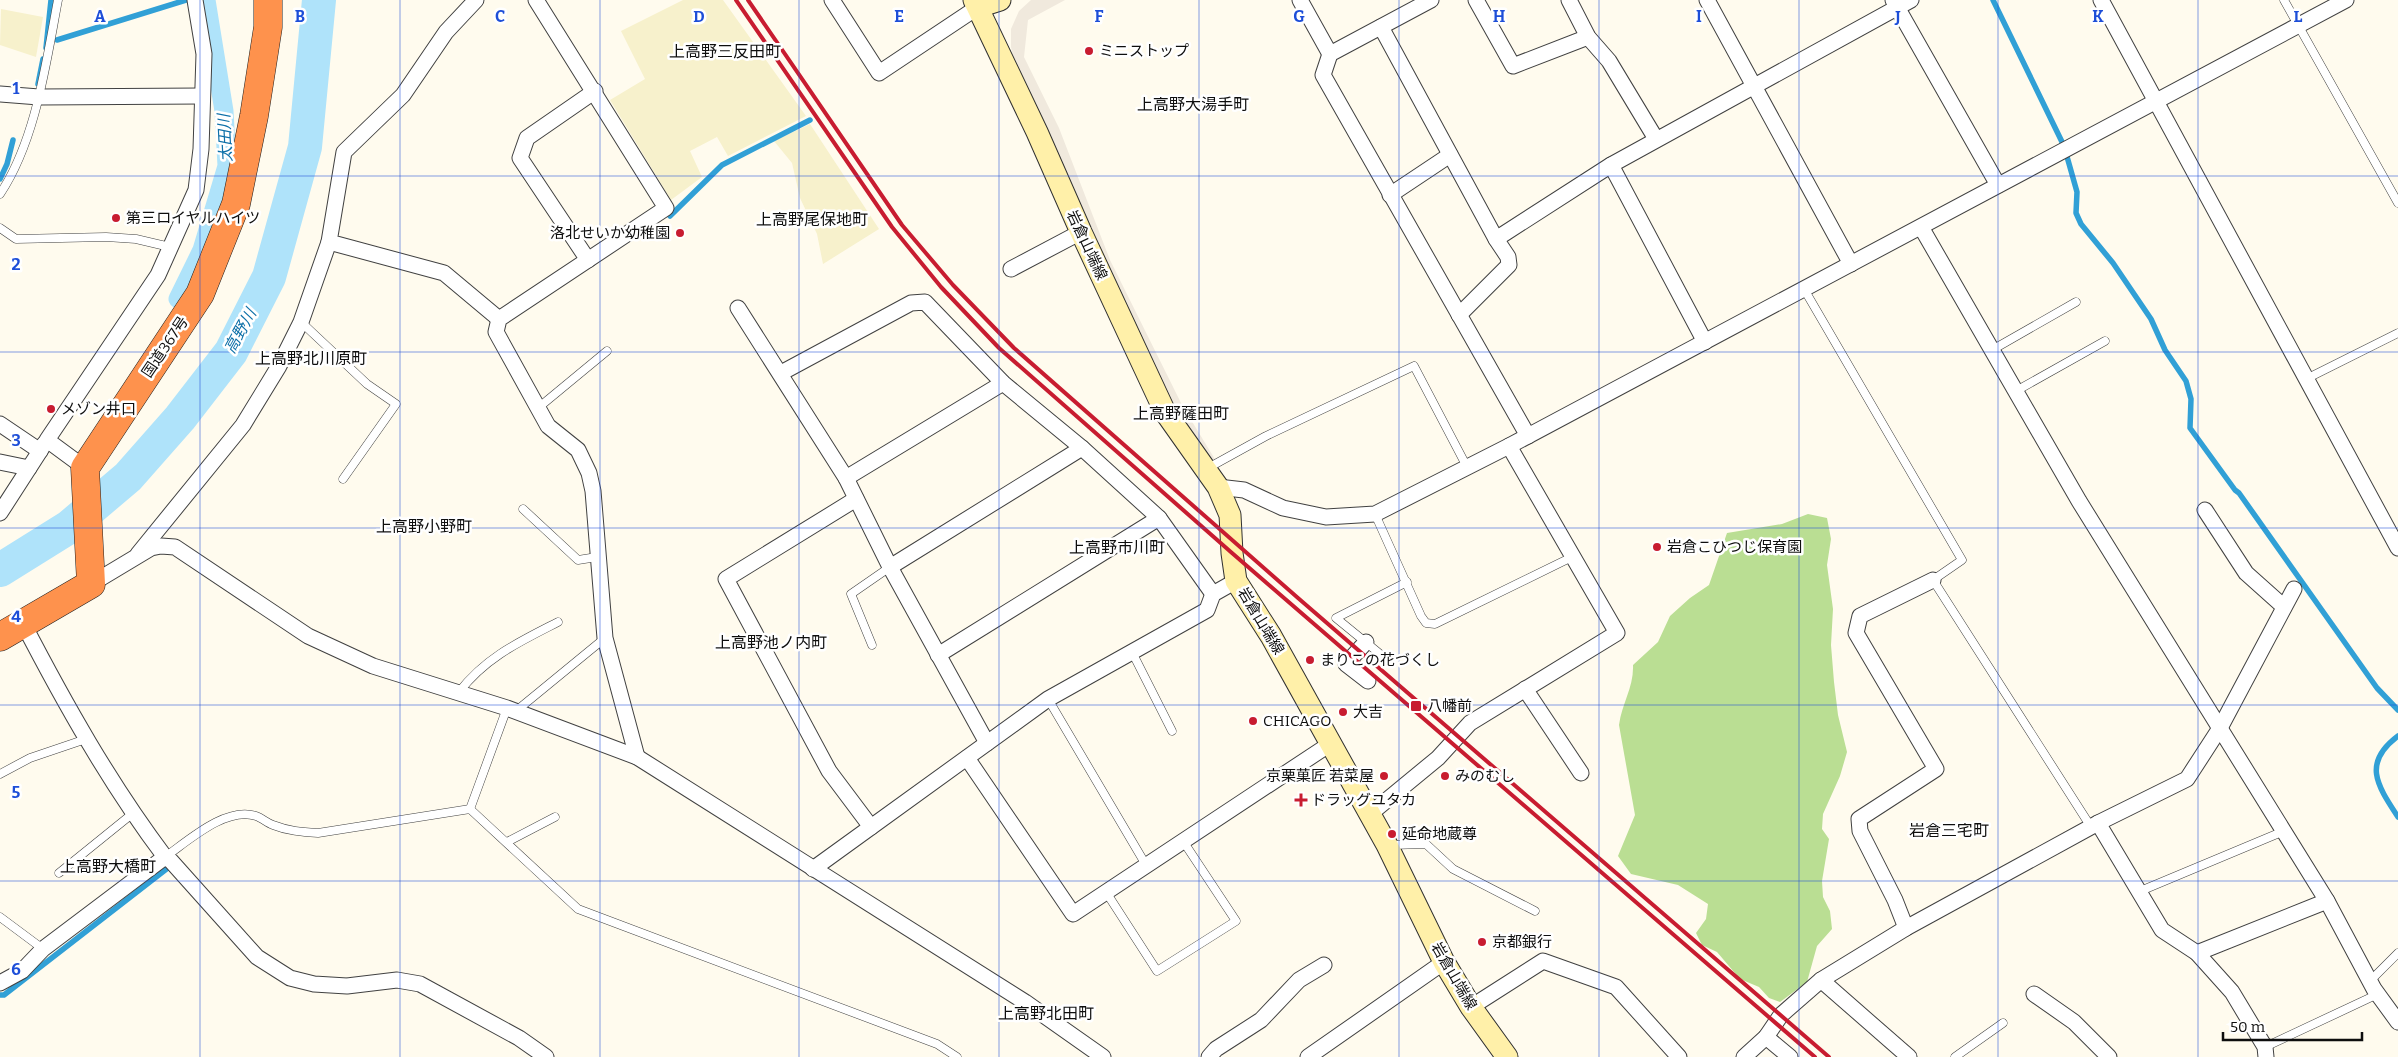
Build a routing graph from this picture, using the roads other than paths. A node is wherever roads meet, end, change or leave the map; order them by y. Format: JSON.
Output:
{"nodes":[{"id":1,"x":58,"y":0,"type":"edge"},
{"id":2,"x":195,"y":0,"type":"edge"},
{"id":3,"x":268,"y":0,"type":"edge"},
{"id":4,"x":476,"y":0,"type":"edge"},
{"id":5,"x":536,"y":0,"type":"edge"},
{"id":6,"x":832,"y":0,"type":"edge"},
{"id":7,"x":1000,"y":0,"type":"edge"},
{"id":8,"x":1300,"y":0,"type":"edge"},
{"id":9,"x":1431,"y":0,"type":"edge"},
{"id":10,"x":1476,"y":0,"type":"edge"},
{"id":11,"x":1569,"y":0,"type":"edge"},
{"id":12,"x":1707,"y":0,"type":"edge"},
{"id":13,"x":1911,"y":0,"type":"edge"},
{"id":14,"x":2101,"y":0,"type":"edge"},
{"id":15,"x":2284,"y":0,"type":"edge"},
{"id":16,"x":2346,"y":0,"type":"edge"},
{"id":17,"x":978,"y":2,"type":"edge"},
{"id":18,"x":1895,"y":4,"type":"edge"},
{"id":19,"x":2298,"y":26,"type":"junction"},
{"id":20,"x":1380,"y":27,"type":"junction"},
{"id":21,"x":1588,"y":37,"type":"junction"},
{"id":22,"x":1330,"y":54,"type":"junction"},
{"id":23,"x":1754,"y":86,"type":"junction"},
{"id":24,"x":595,"y":91,"type":"junction"},
{"id":25,"x":0,"y":94,"type":"edge"},
{"id":26,"x":202,"y":96,"type":"junction"},
{"id":27,"x":39,"y":97,"type":"junction"},
{"id":28,"x":2156,"y":101,"type":"junction"},
{"id":29,"x":1656,"y":140,"type":"junction"},
{"id":30,"x":1450,"y":155,"type":"junction"},
{"id":31,"x":1610,"y":165,"type":"junction"},
{"id":32,"x":1998,"y":185,"type":"junction"},
{"id":33,"x":0,"y":194,"type":"edge"},
{"id":34,"x":1390,"y":195,"type":"junction"},
{"id":35,"x":2398,"y":203,"type":"edge"},
{"id":36,"x":1921,"y":226,"type":"junction"},
{"id":37,"x":0,"y":228,"type":"edge"},
{"id":38,"x":1081,"y":232,"type":"junction"},
{"id":39,"x":1496,"y":238,"type":"junction"},
{"id":40,"x":329,"y":242,"type":"junction"},
{"id":41,"x":170,"y":247,"type":"junction"},
{"id":42,"x":588,"y":260,"type":"junction"},
{"id":43,"x":1851,"y":264,"type":"junction"},
{"id":44,"x":1012,"y":270,"type":"dead end"},
{"id":45,"x":1804,"y":289,"type":"junction"},
{"id":46,"x":2076,"y":302,"type":"dead end"},
{"id":47,"x":738,"y":308,"type":"dead end"},
{"id":48,"x":1459,"y":315,"type":"junction"},
{"id":49,"x":499,"y":319,"type":"junction"},
{"id":50,"x":301,"y":322,"type":"junction"},
{"id":51,"x":2398,"y":333,"type":"edge"},
{"id":52,"x":2105,"y":341,"type":"dead end"},
{"id":53,"x":1705,"y":342,"type":"junction"},
{"id":54,"x":1992,"y":350,"type":"junction"},
{"id":55,"x":607,"y":351,"type":"dead end"},
{"id":56,"x":781,"y":373,"type":"junction"},
{"id":57,"x":2306,"y":379,"type":"junction"},
{"id":58,"x":1003,"y":383,"type":"junction"},
{"id":59,"x":2016,"y":391,"type":"junction"},
{"id":60,"x":538,"y":408,"type":"junction"},
{"id":61,"x":0,"y":424,"type":"edge"},
{"id":62,"x":1528,"y":436,"type":"junction"},
{"id":63,"x":43,"y":446,"type":"junction"},
{"id":64,"x":1509,"y":446,"type":"junction"},
{"id":65,"x":1082,"y":448,"type":"junction"},
{"id":66,"x":0,"y":462,"type":"edge"},
{"id":67,"x":1467,"y":467,"type":"junction"},
{"id":68,"x":30,"y":468,"type":"junction"},
{"id":69,"x":1206,"y":469,"type":"junction"},
{"id":70,"x":84,"y":472,"type":"junction"},
{"id":71,"x":846,"y":478,"type":"junction"},
{"id":72,"x":343,"y":479,"type":"dead end"},
{"id":73,"x":1218,"y":487,"type":"junction"},
{"id":74,"x":856,"y":499,"type":"junction"},
{"id":75,"x":522,"y":509,"type":"dead end"},
{"id":76,"x":2205,"y":510,"type":"dead end"},
{"id":77,"x":0,"y":513,"type":"edge"},
{"id":78,"x":1375,"y":514,"type":"junction"},
{"id":79,"x":1159,"y":518,"type":"junction"},
{"id":80,"x":2398,"y":548,"type":"edge"},
{"id":81,"x":597,"y":557,"type":"junction"},
{"id":82,"x":1572,"y":557,"type":"junction"},
{"id":83,"x":134,"y":559,"type":"junction"},
{"id":84,"x":890,"y":566,"type":"junction"},
{"id":85,"x":91,"y":576,"type":"junction"},
{"id":86,"x":1933,"y":580,"type":"junction"},
{"id":87,"x":1236,"y":581,"type":"junction"},
{"id":88,"x":1407,"y":582,"type":"junction"},
{"id":89,"x":2294,"y":588,"type":"dead end"},
{"id":90,"x":1214,"y":594,"type":"junction"},
{"id":91,"x":2284,"y":606,"type":"junction"},
{"id":92,"x":558,"y":622,"type":"dead end"},
{"id":93,"x":11,"y":630,"type":"edge"},
{"id":94,"x":605,"y":638,"type":"junction"},
{"id":95,"x":1366,"y":642,"type":"junction"},
{"id":96,"x":872,"y":645,"type":"dead end"},
{"id":97,"x":1132,"y":652,"type":"junction"},
{"id":98,"x":938,"y":655,"type":"junction"},
{"id":99,"x":1385,"y":658,"type":"dead end"},
{"id":100,"x":1368,"y":680,"type":"dead end"},
{"id":101,"x":1525,"y":689,"type":"junction"},
{"id":102,"x":459,"y":692,"type":"junction"},
{"id":103,"x":1048,"y":699,"type":"junction"},
{"id":104,"x":512,"y":710,"type":"junction"},
{"id":105,"x":2220,"y":728,"type":"junction"},
{"id":106,"x":1172,"y":732,"type":"dead end"},
{"id":107,"x":86,"y":739,"type":"junction"},
{"id":108,"x":987,"y":744,"type":"junction"},
{"id":109,"x":1330,"y":744,"type":"junction"},
{"id":110,"x":636,"y":757,"type":"junction"},
{"id":111,"x":967,"y":758,"type":"junction"},
{"id":112,"x":1581,"y":773,"type":"dead end"},
{"id":113,"x":0,"y":774,"type":"edge"},
{"id":114,"x":470,"y":809,"type":"junction"},
{"id":115,"x":132,"y":814,"type":"junction"},
{"id":116,"x":1370,"y":814,"type":"junction"},
{"id":117,"x":555,"y":817,"type":"dead end"},
{"id":118,"x":2095,"y":825,"type":"junction"},
{"id":119,"x":871,"y":827,"type":"junction"},
{"id":120,"x":2284,"y":831,"type":"junction"},
{"id":121,"x":1183,"y":841,"type":"junction"},
{"id":122,"x":507,"y":842,"type":"junction"},
{"id":123,"x":1387,"y":845,"type":"junction"},
{"id":124,"x":165,"y":857,"type":"junction"},
{"id":125,"x":1146,"y":865,"type":"junction"},
{"id":126,"x":813,"y":870,"type":"junction"},
{"id":127,"x":59,"y":873,"type":"dead end"},
{"id":128,"x":1106,"y":892,"type":"junction"},
{"id":129,"x":2138,"y":892,"type":"junction"},
{"id":130,"x":2327,"y":901,"type":"junction"},
{"id":131,"x":1535,"y":911,"type":"dead end"},
{"id":132,"x":0,"y":917,"type":"edge"},
{"id":133,"x":1906,"y":928,"type":"junction"},
{"id":134,"x":43,"y":949,"type":"junction"},
{"id":135,"x":2197,"y":953,"type":"junction"},
{"id":136,"x":2398,"y":953,"type":"edge"},
{"id":137,"x":1444,"y":962,"type":"junction"},
{"id":138,"x":1324,"y":965,"type":"dead end"},
{"id":139,"x":1821,"y":980,"type":"junction"},
{"id":140,"x":0,"y":983,"type":"edge"},
{"id":141,"x":2374,"y":988,"type":"junction"},
{"id":142,"x":2034,"y":994,"type":"dead end"},
{"id":143,"x":1471,"y":1007,"type":"junction"},
{"id":144,"x":2003,"y":1022,"type":"dead end"},
{"id":145,"x":2398,"y":1022,"type":"edge"},
{"id":146,"x":1766,"y":1037,"type":"junction"},
{"id":147,"x":2265,"y":1052,"type":"edge"},
{"id":148,"x":1502,"y":1056,"type":"edge"},
{"id":149,"x":2107,"y":1056,"type":"edge"},
{"id":150,"x":546,"y":1057,"type":"edge"},
{"id":151,"x":957,"y":1057,"type":"edge"},
{"id":152,"x":1103,"y":1057,"type":"edge"},
{"id":153,"x":1210,"y":1057,"type":"edge"},
{"id":154,"x":1308,"y":1057,"type":"edge"},
{"id":155,"x":1679,"y":1057,"type":"edge"},
{"id":156,"x":1744,"y":1057,"type":"edge"},
{"id":157,"x":1790,"y":1057,"type":"edge"},
{"id":158,"x":1909,"y":1057,"type":"edge"},
{"id":159,"x":1955,"y":1057,"type":"edge"}],
"edges":[{"from":1,"to":27,"type":"lane"},
{"from":2,"to":26,"type":"street"},
{"from":3,"to":70,"type":"highway","name":"国道367号"},
{"from":4,"to":40,"type":"street"},
{"from":5,"to":24,"type":"street"},
{"from":6,"to":17,"type":"street"},
{"from":7,"to":17,"type":"main road"},
{"from":8,"to":22,"type":"street"},
{"from":9,"to":20,"type":"street"},
{"from":10,"to":21,"type":"street"},
{"from":11,"to":21,"type":"street"},
{"from":12,"to":23,"type":"street"},
{"from":13,"to":18,"type":"street"},
{"from":14,"to":28,"type":"street"},
{"from":15,"to":19,"type":"lane"},
{"from":16,"to":19,"type":"street"},
{"from":17,"to":38,"type":"main road","name":"岩倉山端線"},
{"from":18,"to":23,"type":"street"},
{"from":18,"to":32,"type":"street"},
{"from":19,"to":28,"type":"street"},
{"from":19,"to":35,"type":"lane"},
{"from":20,"to":22,"type":"street"},
{"from":20,"to":30,"type":"street"},
{"from":21,"to":29,"type":"street"},
{"from":22,"to":34,"type":"street"},
{"from":23,"to":29,"type":"street"},
{"from":23,"to":43,"type":"street"},
{"from":24,"to":42,"type":"street"},
{"from":24,"to":42,"type":"street"},
{"from":25,"to":27,"type":"street"},
{"from":26,"to":27,"type":"street"},
{"from":26,"to":41,"type":"street"},
{"from":27,"to":33,"type":"lane"},
{"from":28,"to":32,"type":"street"},
{"from":28,"to":57,"type":"street"},
{"from":29,"to":31,"type":"street"},
{"from":30,"to":34,"type":"street"},
{"from":30,"to":39,"type":"street"},
{"from":31,"to":39,"type":"street"},
{"from":31,"to":53,"type":"street"},
{"from":32,"to":36,"type":"street"},
{"from":34,"to":48,"type":"street"},
{"from":36,"to":43,"type":"street"},
{"from":36,"to":54,"type":"street"},
{"from":37,"to":41,"type":"lane"},
{"from":38,"to":44,"type":"street"},
{"from":38,"to":69,"type":"main road","name":"岩倉山端線"},
{"from":39,"to":48,"type":"street"},
{"from":40,"to":49,"type":"street"},
{"from":40,"to":50,"type":"street"},
{"from":41,"to":63,"type":"street"},
{"from":42,"to":49,"type":"street"},
{"from":43,"to":45,"type":"street"},
{"from":45,"to":53,"type":"street"},
{"from":45,"to":86,"type":"lane"},
{"from":46,"to":54,"type":"lane"},
{"from":47,"to":56,"type":"street"},
{"from":48,"to":62,"type":"street"},
{"from":49,"to":60,"type":"street"},
{"from":50,"to":72,"type":"lane"},
{"from":50,"to":83,"type":"street"},
{"from":51,"to":57,"type":"lane"},
{"from":52,"to":59,"type":"lane"},
{"from":53,"to":62,"type":"street"},
{"from":54,"to":59,"type":"street"},
{"from":55,"to":60,"type":"lane"},
{"from":56,"to":58,"type":"street"},
{"from":56,"to":71,"type":"street"},
{"from":57,"to":80,"type":"street"},
{"from":58,"to":65,"type":"street"},
{"from":58,"to":71,"type":"street"},
{"from":59,"to":105,"type":"street"},
{"from":60,"to":81,"type":"street"},
{"from":61,"to":63,"type":"street"},
{"from":62,"to":64,"type":"street"},
{"from":63,"to":68,"type":"street"},
{"from":63,"to":70,"type":"street"},
{"from":64,"to":67,"type":"street"},
{"from":64,"to":82,"type":"street"},
{"from":65,"to":79,"type":"street"},
{"from":65,"to":84,"type":"street"},
{"from":66,"to":68,"type":"street"},
{"from":67,"to":69,"type":"lane"},
{"from":67,"to":78,"type":"street"},
{"from":68,"to":77,"type":"street"},
{"from":69,"to":73,"type":"main road","name":"岩倉山端線"},
{"from":70,"to":85,"type":"highway"},
{"from":71,"to":74,"type":"street"},
{"from":73,"to":78,"type":"street"},
{"from":73,"to":87,"type":"main road","name":"岩倉山端線"},
{"from":74,"to":84,"type":"street"},
{"from":74,"to":119,"type":"street"},
{"from":75,"to":81,"type":"lane"},
{"from":76,"to":91,"type":"street"},
{"from":78,"to":88,"type":"lane"},
{"from":79,"to":90,"type":"street"},
{"from":79,"to":98,"type":"street"},
{"from":81,"to":94,"type":"street"},
{"from":82,"to":88,"type":"lane"},
{"from":82,"to":101,"type":"street"},
{"from":83,"to":85,"type":"street"},
{"from":83,"to":102,"type":"street"},
{"from":84,"to":96,"type":"lane"},
{"from":84,"to":98,"type":"street"},
{"from":85,"to":93,"type":"highway"},
{"from":86,"to":118,"type":"lane"},
{"from":86,"to":133,"type":"street"},
{"from":87,"to":90,"type":"street"},
{"from":87,"to":109,"type":"main road","name":"岩倉山端線"},
{"from":88,"to":95,"type":"lane"},
{"from":89,"to":91,"type":"street"},
{"from":90,"to":97,"type":"street"},
{"from":91,"to":105,"type":"street"},
{"from":92,"to":102,"type":"lane"},
{"from":93,"to":107,"type":"street"},
{"from":94,"to":104,"type":"lane"},
{"from":94,"to":110,"type":"street"},
{"from":95,"to":99,"type":"lane"},
{"from":95,"to":100,"type":"street"},
{"from":97,"to":103,"type":"street"},
{"from":97,"to":106,"type":"lane"},
{"from":98,"to":108,"type":"street"},
{"from":101,"to":112,"type":"street"},
{"from":101,"to":116,"type":"street"},
{"from":102,"to":104,"type":"street"},
{"from":103,"to":108,"type":"street"},
{"from":103,"to":125,"type":"lane"},
{"from":104,"to":110,"type":"street"},
{"from":104,"to":114,"type":"lane"},
{"from":105,"to":118,"type":"street"},
{"from":105,"to":120,"type":"street"},
{"from":107,"to":113,"type":"lane"},
{"from":107,"to":115,"type":"street"},
{"from":108,"to":111,"type":"street"},
{"from":109,"to":116,"type":"main road","name":"岩倉山端線"},
{"from":109,"to":121,"type":"street"},
{"from":110,"to":126,"type":"street"},
{"from":111,"to":119,"type":"street"},
{"from":111,"to":128,"type":"street"},
{"from":114,"to":122,"type":"lane"},
{"from":114,"to":124,"type":"lane"},
{"from":115,"to":124,"type":"street"},
{"from":115,"to":127,"type":"lane"},
{"from":116,"to":123,"type":"main road","name":"岩倉山端線"},
{"from":117,"to":122,"type":"lane"},
{"from":118,"to":129,"type":"street"},
{"from":118,"to":133,"type":"street"},
{"from":119,"to":126,"type":"street"},
{"from":120,"to":129,"type":"lane"},
{"from":120,"to":130,"type":"street"},
{"from":121,"to":125,"type":"street"},
{"from":121,"to":128,"type":"lane"},
{"from":122,"to":151,"type":"lane"},
{"from":123,"to":131,"type":"lane"},
{"from":123,"to":137,"type":"main road","name":"岩倉山端線"},
{"from":124,"to":134,"type":"street"},
{"from":124,"to":150,"type":"street"},
{"from":125,"to":128,"type":"street"},
{"from":126,"to":152,"type":"street"},
{"from":129,"to":135,"type":"street"},
{"from":130,"to":135,"type":"street"},
{"from":130,"to":141,"type":"street"},
{"from":132,"to":134,"type":"lane"},
{"from":133,"to":139,"type":"street"},
{"from":134,"to":140,"type":"street"},
{"from":135,"to":147,"type":"street"},
{"from":136,"to":141,"type":"lane"},
{"from":137,"to":143,"type":"main road","name":"岩倉山端線"},
{"from":137,"to":154,"type":"street"},
{"from":138,"to":153,"type":"street"},
{"from":139,"to":146,"type":"street"},
{"from":139,"to":158,"type":"street"},
{"from":141,"to":145,"type":"street"},
{"from":141,"to":147,"type":"lane"},
{"from":142,"to":149,"type":"street"},
{"from":143,"to":148,"type":"main road","name":"岩倉山端線"},
{"from":143,"to":155,"type":"street"},
{"from":144,"to":159,"type":"lane"},
{"from":146,"to":156,"type":"street"},
{"from":146,"to":157,"type":"street"}]}
